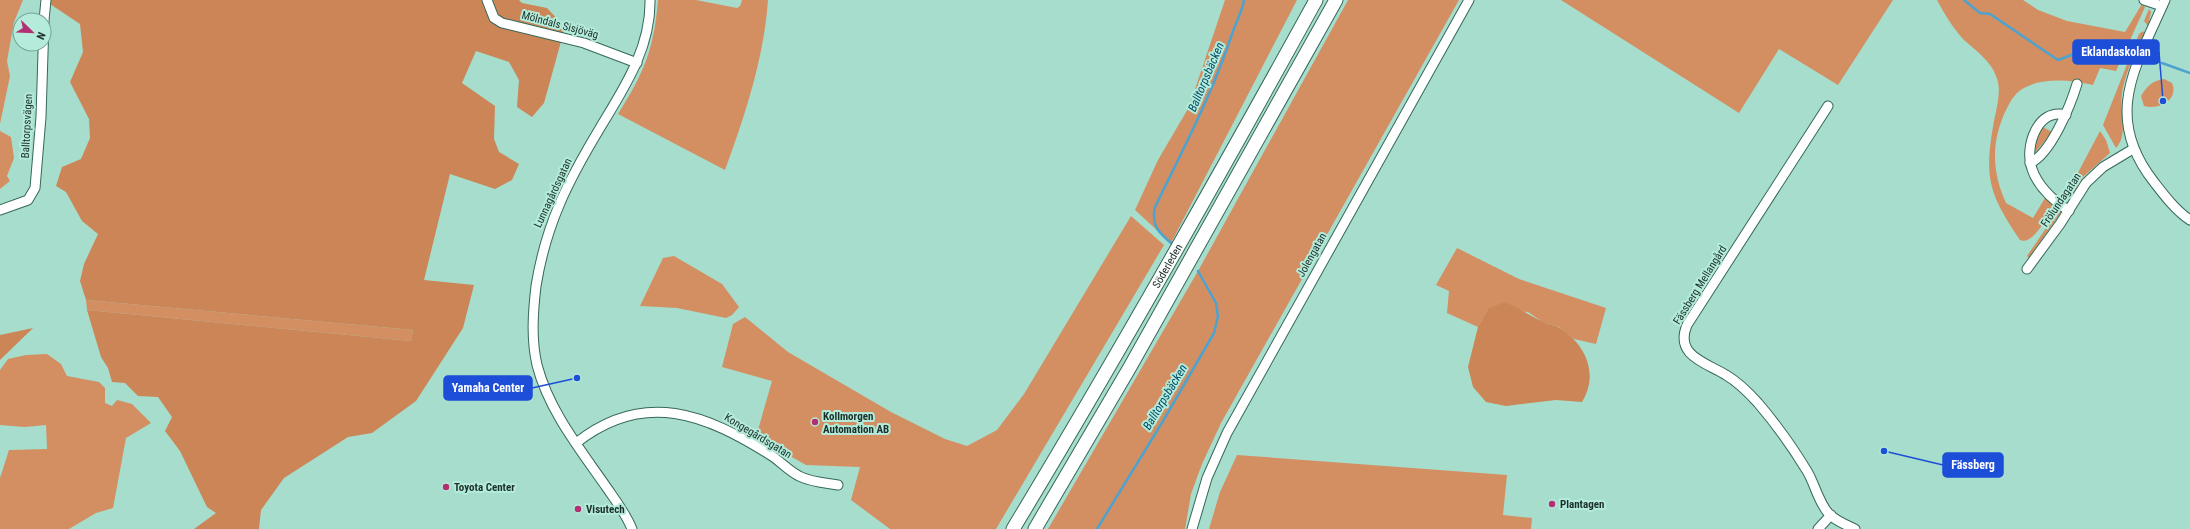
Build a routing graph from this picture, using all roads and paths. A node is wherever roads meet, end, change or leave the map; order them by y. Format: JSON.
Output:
{"nodes":[{"id":1,"x":46,"y":0,"type":"edge"},
{"id":2,"x":487,"y":0,"type":"edge"},
{"id":3,"x":650,"y":0,"type":"edge"},
{"id":4,"x":1316,"y":0,"type":"edge"},
{"id":5,"x":1336,"y":0,"type":"edge"},
{"id":6,"x":1469,"y":0,"type":"edge"},
{"id":7,"x":2144,"y":0,"type":"edge"},
{"id":8,"x":2164,"y":3,"type":"edge"},
{"id":9,"x":45,"y":12,"type":"edge"},
{"id":10,"x":43,"y":52,"type":"edge"},
{"id":11,"x":637,"y":63,"type":"junction"},
{"id":12,"x":2077,"y":84,"type":"dead end"},
{"id":13,"x":1828,"y":106,"type":"dead end"},
{"id":14,"x":2066,"y":115,"type":"junction"},
{"id":15,"x":2133,"y":149,"type":"junction"},
{"id":16,"x":2030,"y":163,"type":"junction"},
{"id":17,"x":0,"y":210,"type":"edge"},
{"id":18,"x":2069,"y":211,"type":"junction"},
{"id":19,"x":2190,"y":220,"type":"edge"},
{"id":20,"x":2027,"y":269,"type":"dead end"},
{"id":21,"x":576,"y":443,"type":"junction"},
{"id":22,"x":838,"y":485,"type":"dead end"},
{"id":23,"x":1830,"y":515,"type":"junction"},
{"id":24,"x":632,"y":529,"type":"edge"},
{"id":25,"x":1013,"y":529,"type":"edge"},
{"id":26,"x":1035,"y":529,"type":"edge"},
{"id":27,"x":1192,"y":529,"type":"edge"},
{"id":28,"x":1818,"y":529,"type":"edge"},
{"id":29,"x":1855,"y":529,"type":"edge"}],
"edges":[{"from":1,"to":9,"type":"street","name":"Balltorpsvägen"},
{"from":2,"to":11,"type":"street","name":"Mölndals Sisjöväg"},
{"from":3,"to":11,"type":"street","name":"Lunnagårdsgatan"},
{"from":4,"to":25,"type":"highway","name":"Söderleden"},
{"from":5,"to":26,"type":"highway","name":"Söderleden"},
{"from":6,"to":27,"type":"street","name":"Jolengatan"},
{"from":7,"to":8,"type":"street"},
{"from":8,"to":15,"type":"street"},
{"from":10,"to":17,"type":"street","name":"Balltorpsvägen"},
{"from":11,"to":21,"type":"street","name":"Lunnagårdsgatan"},
{"from":12,"to":14,"type":"street"},
{"from":13,"to":23,"type":"street","name":"Fässberg Mellangård"},
{"from":14,"to":16,"type":"street"},
{"from":14,"to":16,"type":"street"},
{"from":15,"to":18,"type":"street","name":"Frölundagatan"},
{"from":15,"to":19,"type":"street"},
{"from":16,"to":18,"type":"street"},
{"from":18,"to":20,"type":"street","name":"Frölundagatan"},
{"from":21,"to":22,"type":"street","name":"Kongegårdsgatan"},
{"from":21,"to":24,"type":"street","name":"Lunnagårdsgatan"},
{"from":23,"to":28,"type":"street"},
{"from":23,"to":29,"type":"street"}]}
